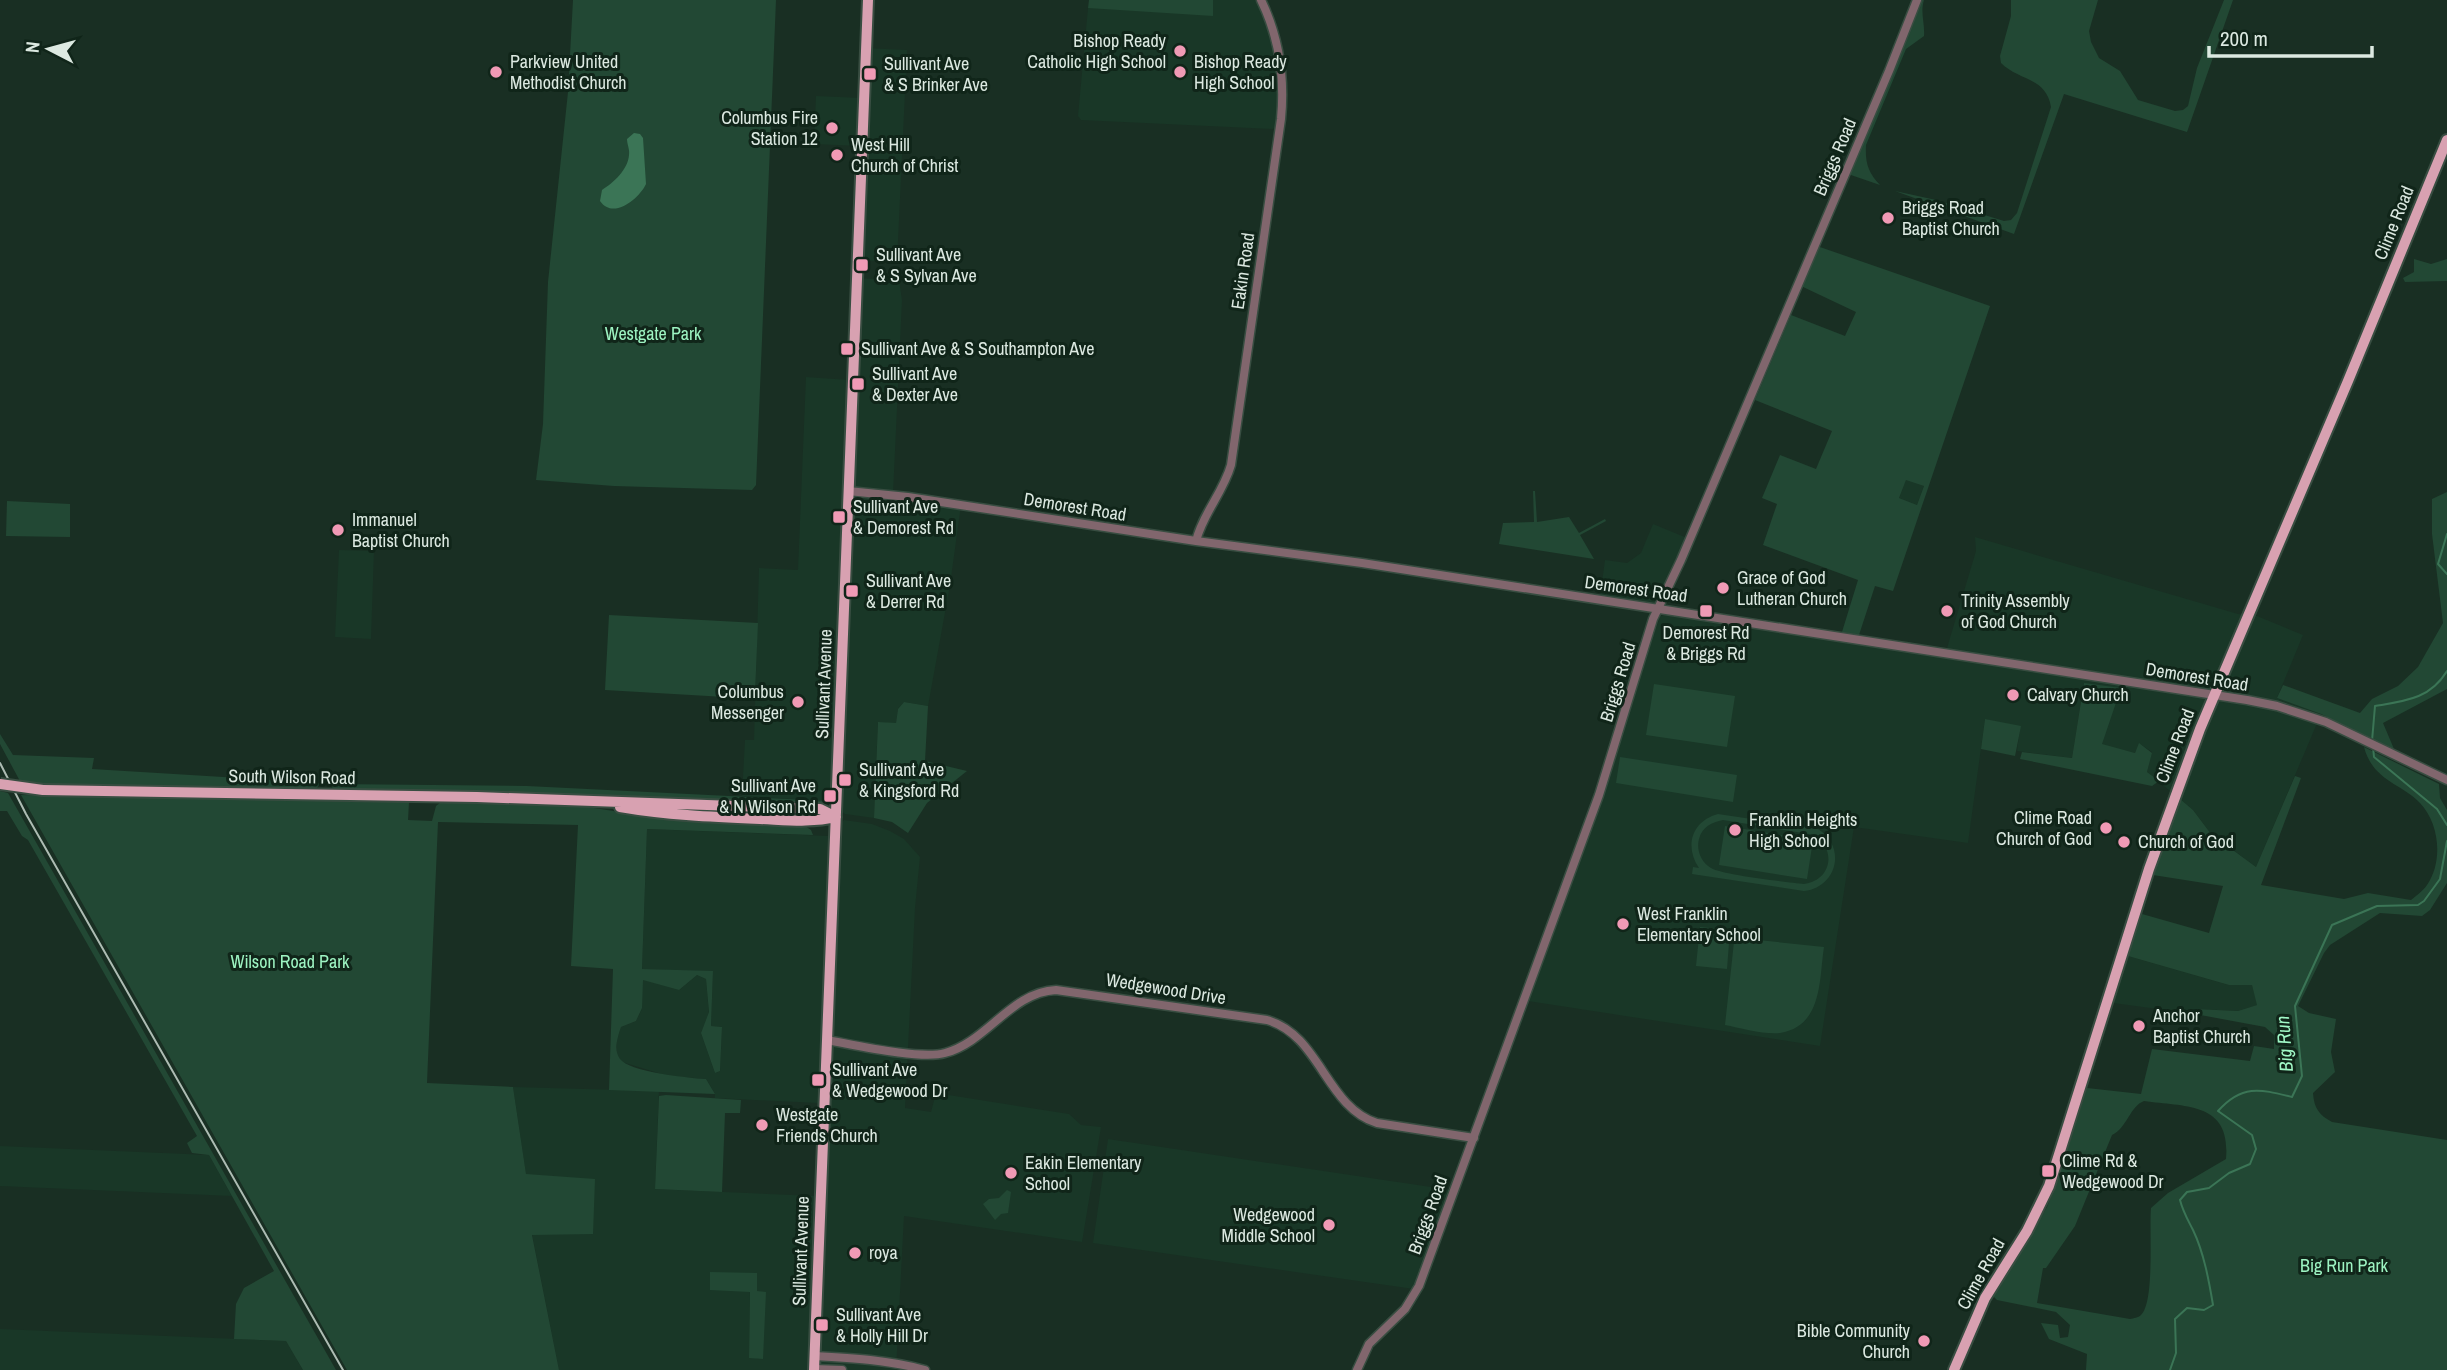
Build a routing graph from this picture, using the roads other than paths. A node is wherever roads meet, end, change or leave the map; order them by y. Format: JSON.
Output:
{"nodes":[{"id":1,"x":867,"y":0,"type":"edge"},
{"id":2,"x":1261,"y":0,"type":"edge"},
{"id":3,"x":1917,"y":0,"type":"edge"},
{"id":4,"x":2447,"y":139,"type":"edge"},
{"id":5,"x":848,"y":491,"type":"junction"},
{"id":6,"x":1196,"y":541,"type":"junction"},
{"id":7,"x":1659,"y":608,"type":"junction"},
{"id":8,"x":2214,"y":695,"type":"junction"},
{"id":9,"x":2447,"y":780,"type":"edge"},
{"id":10,"x":0,"y":784,"type":"edge"},
{"id":11,"x":836,"y":817,"type":"junction"},
{"id":12,"x":827,"y":1041,"type":"junction"},
{"id":13,"x":1474,"y":1138,"type":"junction"},
{"id":14,"x":814,"y":1356,"type":"junction"},
{"id":15,"x":893,"y":1365,"type":"junction"},
{"id":16,"x":814,"y":1369,"type":"edge"},
{"id":17,"x":842,"y":1370,"type":"edge"},
{"id":18,"x":883,"y":1370,"type":"edge"},
{"id":19,"x":925,"y":1370,"type":"edge"},
{"id":20,"x":1357,"y":1370,"type":"edge"},
{"id":21,"x":1954,"y":1370,"type":"edge"}],
"edges":[{"from":1,"to":5,"type":"main road","name":"Sullivant Avenue"},
{"from":2,"to":6,"type":"street","name":"Eakin Road"},
{"from":3,"to":7,"type":"street","name":"Briggs Road"},
{"from":4,"to":8,"type":"main road","name":"Clime Road"},
{"from":5,"to":6,"type":"street","name":"Demorest Road"},
{"from":5,"to":11,"type":"main road","name":"Sullivant Avenue"},
{"from":6,"to":7,"type":"street","name":"Demorest Road"},
{"from":7,"to":8,"type":"street","name":"Demorest Road"},
{"from":7,"to":13,"type":"street","name":"Briggs Road"},
{"from":8,"to":9,"type":"street","name":"Demorest Road"},
{"from":8,"to":21,"type":"main road","name":"Clime Road"},
{"from":10,"to":11,"type":"main road","name":"South Wilson Road","bridge":true},
{"from":11,"to":12,"type":"main road","name":"Sullivant Avenue"},
{"from":12,"to":13,"type":"street","name":"Wedgewood Drive"},
{"from":12,"to":14,"type":"main road","name":"Sullivant Avenue"},
{"from":13,"to":20,"type":"street","name":"Briggs Road"},
{"from":14,"to":15,"type":"street"},
{"from":14,"to":16,"type":"main road","name":"Sullivant Avenue"},
{"from":15,"to":18,"type":"street"},
{"from":15,"to":19,"type":"street"},
{"from":16,"to":17,"type":"street"}]}
